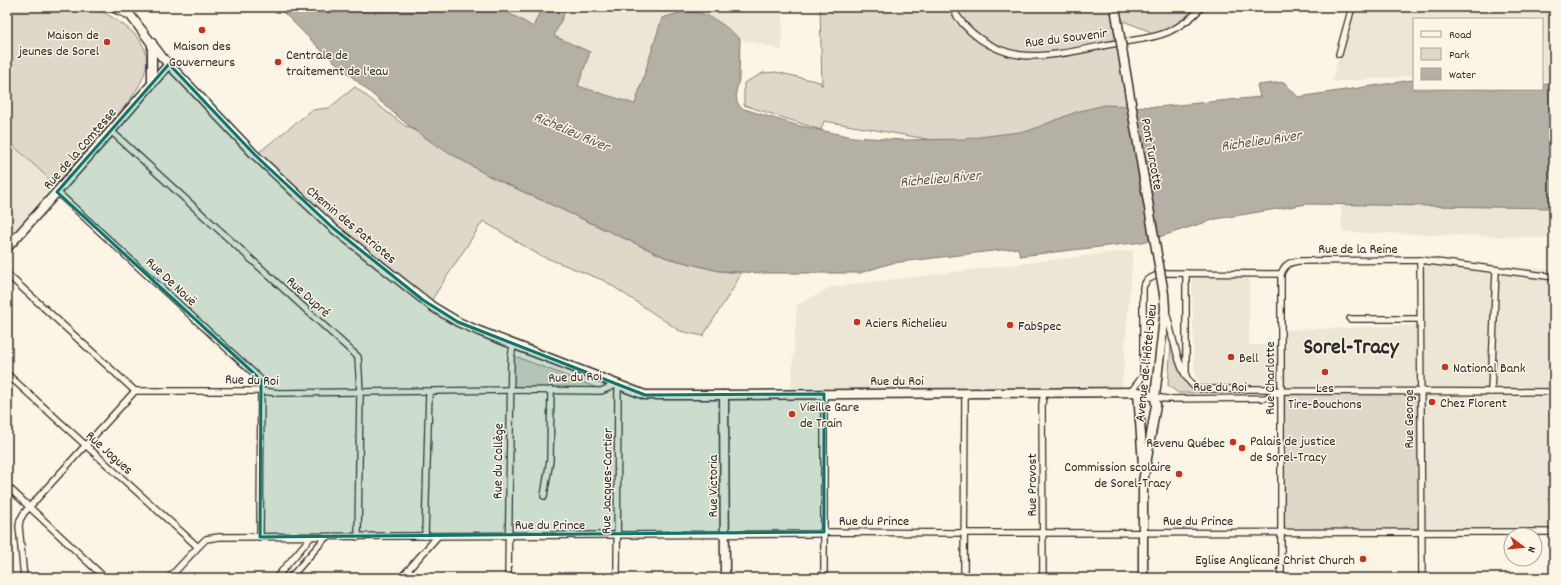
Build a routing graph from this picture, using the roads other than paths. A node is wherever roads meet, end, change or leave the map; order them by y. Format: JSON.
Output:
{"nodes":[{"id":1,"x":112,"y":7,"type":"edge"},
{"id":2,"x":952,"y":7,"type":"edge"},
{"id":3,"x":1115,"y":7,"type":"edge"},
{"id":4,"x":1202,"y":7,"type":"edge"},
{"id":5,"x":1352,"y":7,"type":"edge"},
{"id":6,"x":126,"y":10,"type":"edge"},
{"id":7,"x":152,"y":43,"type":"junction"},
{"id":8,"x":1339,"y":54,"type":"dead end"},
{"id":9,"x":169,"y":64,"type":"junction"},
{"id":10,"x":152,"y":82,"type":"junction"},
{"id":11,"x":111,"y":131,"type":"junction"},
{"id":12,"x":57,"y":192,"type":"junction"},
{"id":13,"x":7,"y":248,"type":"edge"},
{"id":14,"x":1420,"y":260,"type":"junction"},
{"id":15,"x":1496,"y":270,"type":"junction"},
{"id":16,"x":1166,"y":273,"type":"dead end"},
{"id":17,"x":7,"y":274,"type":"edge"},
{"id":18,"x":1186,"y":274,"type":"junction"},
{"id":19,"x":1281,"y":274,"type":"junction"},
{"id":20,"x":1154,"y":276,"type":"dead end"},
{"id":21,"x":1554,"y":277,"type":"edge"},
{"id":22,"x":1164,"y":294,"type":"joint"},
{"id":23,"x":1165,"y":309,"type":"junction"},
{"id":24,"x":1350,"y":320,"type":"dead end"},
{"id":25,"x":1420,"y":320,"type":"junction"},
{"id":26,"x":513,"y":345,"type":"junction"},
{"id":27,"x":7,"y":374,"type":"edge"},
{"id":28,"x":1186,"y":374,"type":"junction"},
{"id":29,"x":618,"y":384,"type":"junction"},
{"id":30,"x":510,"y":390,"type":"junction"},
{"id":31,"x":551,"y":390,"type":"junction"},
{"id":32,"x":136,"y":391,"type":"junction"},
{"id":33,"x":261,"y":391,"type":"junction"},
{"id":34,"x":360,"y":392,"type":"junction"},
{"id":35,"x":429,"y":392,"type":"junction"},
{"id":36,"x":1134,"y":392,"type":"junction"},
{"id":37,"x":1281,"y":392,"type":"junction"},
{"id":38,"x":1420,"y":392,"type":"junction"},
{"id":39,"x":1491,"y":392,"type":"junction"},
{"id":40,"x":1554,"y":392,"type":"edge"},
{"id":41,"x":965,"y":393,"type":"junction"},
{"id":42,"x":1044,"y":393,"type":"junction"},
{"id":43,"x":824,"y":394,"type":"junction"},
{"id":44,"x":724,"y":395,"type":"junction"},
{"id":45,"x":1155,"y":396,"type":"junction"},
{"id":46,"x":86,"y":446,"type":"junction"},
{"id":47,"x":1145,"y":470,"type":"junction"},
{"id":48,"x":7,"y":486,"type":"edge"},
{"id":49,"x":544,"y":496,"type":"dead end"},
{"id":50,"x":30,"y":507,"type":"junction"},
{"id":51,"x":824,"y":532,"type":"junction"},
{"id":52,"x":1143,"y":532,"type":"junction"},
{"id":53,"x":1281,"y":532,"type":"junction"},
{"id":54,"x":1421,"y":532,"type":"junction"},
{"id":55,"x":1554,"y":532,"type":"edge"},
{"id":56,"x":1043,"y":533,"type":"junction"},
{"id":57,"x":964,"y":534,"type":"junction"},
{"id":58,"x":617,"y":535,"type":"junction"},
{"id":59,"x":725,"y":535,"type":"junction"},
{"id":60,"x":425,"y":536,"type":"junction"},
{"id":61,"x":438,"y":536,"type":"junction"},
{"id":62,"x":508,"y":536,"type":"junction"},
{"id":63,"x":260,"y":537,"type":"junction"},
{"id":64,"x":311,"y":537,"type":"junction"},
{"id":65,"x":326,"y":537,"type":"junction"},
{"id":66,"x":358,"y":537,"type":"junction"},
{"id":67,"x":198,"y":547,"type":"junction"},
{"id":68,"x":24,"y":578,"type":"edge"},
{"id":69,"x":105,"y":578,"type":"edge"},
{"id":70,"x":169,"y":578,"type":"edge"},
{"id":71,"x":276,"y":578,"type":"edge"},
{"id":72,"x":290,"y":578,"type":"edge"},
{"id":73,"x":401,"y":578,"type":"edge"},
{"id":74,"x":508,"y":578,"type":"edge"},
{"id":75,"x":617,"y":578,"type":"edge"},
{"id":76,"x":725,"y":578,"type":"edge"},
{"id":77,"x":824,"y":578,"type":"edge"},
{"id":78,"x":964,"y":578,"type":"edge"},
{"id":79,"x":1043,"y":578,"type":"edge"},
{"id":80,"x":1143,"y":578,"type":"edge"},
{"id":81,"x":1281,"y":578,"type":"edge"},
{"id":82,"x":1422,"y":578,"type":"edge"}],
"edges":[{"from":1,"to":6,"type":"main road"},
{"from":2,"to":4,"type":"street","name":"Rue du Souvenir"},
{"from":3,"to":22,"type":"main road","name":"Pont Turcotte","bridge":true},
{"from":5,"to":8,"type":"street"},
{"from":6,"to":7,"type":"main road","name":"Chemin des Patriotes"},
{"from":7,"to":9,"type":"main road","name":"Chemin des Patriotes"},
{"from":7,"to":10,"type":"main road"},
{"from":9,"to":10,"type":"main road","name":"Rue de la Comtesse"},
{"from":9,"to":26,"type":"main road","name":"Chemin des Patriotes"},
{"from":10,"to":11,"type":"main road","name":"Rue de la Comtesse"},
{"from":11,"to":12,"type":"main road","name":"Rue de la Comtesse"},
{"from":11,"to":34,"type":"street","name":"Rue Dupré"},
{"from":12,"to":13,"type":"main road","name":"Rue de la Comtesse"},
{"from":12,"to":33,"type":"street","name":"Rue De Nouë"},
{"from":14,"to":15,"type":"street","name":"Rue de la Reine"},
{"from":14,"to":19,"type":"street","name":"Rue de la Reine"},
{"from":14,"to":25,"type":"street","name":"Rue George"},
{"from":15,"to":21,"type":"street","name":"Rue de la Reine"},
{"from":15,"to":39,"type":"street"},
{"from":16,"to":18,"type":"street"},
{"from":17,"to":32,"type":"street"},
{"from":18,"to":19,"type":"street"},
{"from":18,"to":28,"type":"street"},
{"from":19,"to":37,"type":"street","name":"Rue Charlotte"},
{"from":20,"to":36,"type":"street"},
{"from":22,"to":23,"type":"main road","name":"Avenue de l'Hôtel-Dieu"},
{"from":23,"to":28,"type":"street","name":"Rue du Roi"},
{"from":23,"to":45,"type":"main road","name":"Avenue de l'Hôtel-Dieu"},
{"from":24,"to":25,"type":"street"},
{"from":25,"to":38,"type":"street","name":"Rue George"},
{"from":26,"to":29,"type":"main road","name":"Chemin des Patriotes"},
{"from":26,"to":30,"type":"street","name":"Rue du Collège"},
{"from":27,"to":46,"type":"street","name":"Rue Jogues"},
{"from":28,"to":37,"type":"street","name":"Rue du Roi"},
{"from":29,"to":31,"type":"street","name":"Rue du Roi"},
{"from":29,"to":44,"type":"main road","name":"Rue du Roi"},
{"from":29,"to":58,"type":"street","name":"Rue Jacques-Cartier"},
{"from":30,"to":31,"type":"street","name":"Rue du Roi"},
{"from":30,"to":35,"type":"street","name":"Rue du Roi"},
{"from":30,"to":62,"type":"street","name":"Rue du Collège"},
{"from":31,"to":49,"type":"street"},
{"from":32,"to":33,"type":"street","name":"Rue du Roi"},
{"from":32,"to":46,"type":"street"},
{"from":33,"to":34,"type":"street","name":"Rue du Roi"},
{"from":33,"to":63,"type":"street"},
{"from":34,"to":35,"type":"street","name":"Rue du Roi"},
{"from":34,"to":66,"type":"street","name":"Rue Dupré"},
{"from":35,"to":60,"type":"street"},
{"from":36,"to":42,"type":"main road","name":"Rue du Roi"},
{"from":36,"to":45,"type":"main road","name":"Rue du Roi"},
{"from":36,"to":47,"type":"main road"},
{"from":37,"to":38,"type":"street","name":"Rue du Roi"},
{"from":37,"to":45,"type":"street","name":"Rue du Roi"},
{"from":37,"to":53,"type":"street","name":"Rue Charlotte"},
{"from":38,"to":39,"type":"street","name":"Rue du Roi"},
{"from":38,"to":54,"type":"street","name":"Rue George"},
{"from":39,"to":40,"type":"street","name":"Rue du Roi"},
{"from":41,"to":42,"type":"main road","name":"Rue du Roi"},
{"from":41,"to":43,"type":"main road","name":"Rue du Roi"},
{"from":41,"to":57,"type":"street"},
{"from":42,"to":56,"type":"street","name":"Rue Provost"},
{"from":43,"to":44,"type":"main road","name":"Rue du Roi"},
{"from":43,"to":51,"type":"street"},
{"from":44,"to":59,"type":"main road","name":"Rue Victoria"},
{"from":45,"to":47,"type":"main road","name":"Avenue de l'Hôtel-Dieu"},
{"from":46,"to":50,"type":"street"},
{"from":46,"to":67,"type":"street","name":"Rue Jogues"},
{"from":47,"to":52,"type":"main road","name":"Avenue de l'Hôtel-Dieu"},
{"from":48,"to":50,"type":"street"},
{"from":50,"to":68,"type":"street"},
{"from":50,"to":69,"type":"street"},
{"from":51,"to":57,"type":"street","name":"Rue du Prince"},
{"from":51,"to":59,"type":"street","name":"Rue du Prince"},
{"from":51,"to":77,"type":"street"},
{"from":52,"to":53,"type":"street","name":"Rue du Prince"},
{"from":52,"to":56,"type":"street","name":"Rue du Prince"},
{"from":52,"to":80,"type":"main road","name":"Avenue de l'Hôtel-Dieu"},
{"from":53,"to":54,"type":"street","name":"Rue du Prince"},
{"from":53,"to":81,"type":"street","name":"Rue Charlotte"},
{"from":54,"to":55,"type":"street","name":"Rue du Prince"},
{"from":54,"to":82,"type":"street","name":"Rue George"},
{"from":56,"to":57,"type":"street","name":"Rue du Prince"},
{"from":56,"to":79,"type":"street","name":"Rue Provost"},
{"from":57,"to":78,"type":"street"},
{"from":58,"to":59,"type":"street","name":"Rue du Prince"},
{"from":58,"to":62,"type":"street","name":"Rue du Prince"},
{"from":58,"to":75,"type":"street","name":"Rue Jacques-Cartier"},
{"from":59,"to":76,"type":"main road","name":"Rue Victoria"},
{"from":60,"to":61,"type":"street","name":"Rue du Prince"},
{"from":60,"to":66,"type":"street","name":"Rue du Prince"},
{"from":61,"to":62,"type":"street","name":"Rue du Prince"},
{"from":61,"to":73,"type":"street"},
{"from":62,"to":74,"type":"street","name":"Rue du Collège"},
{"from":63,"to":64,"type":"street","name":"Rue du Prince"},
{"from":63,"to":67,"type":"street","name":"Rue du Prince"},
{"from":64,"to":65,"type":"street","name":"Rue du Prince"},
{"from":64,"to":71,"type":"street"},
{"from":65,"to":66,"type":"street","name":"Rue du Prince"},
{"from":65,"to":72,"type":"street"},
{"from":67,"to":70,"type":"street","name":"Rue du Prince"}]}
